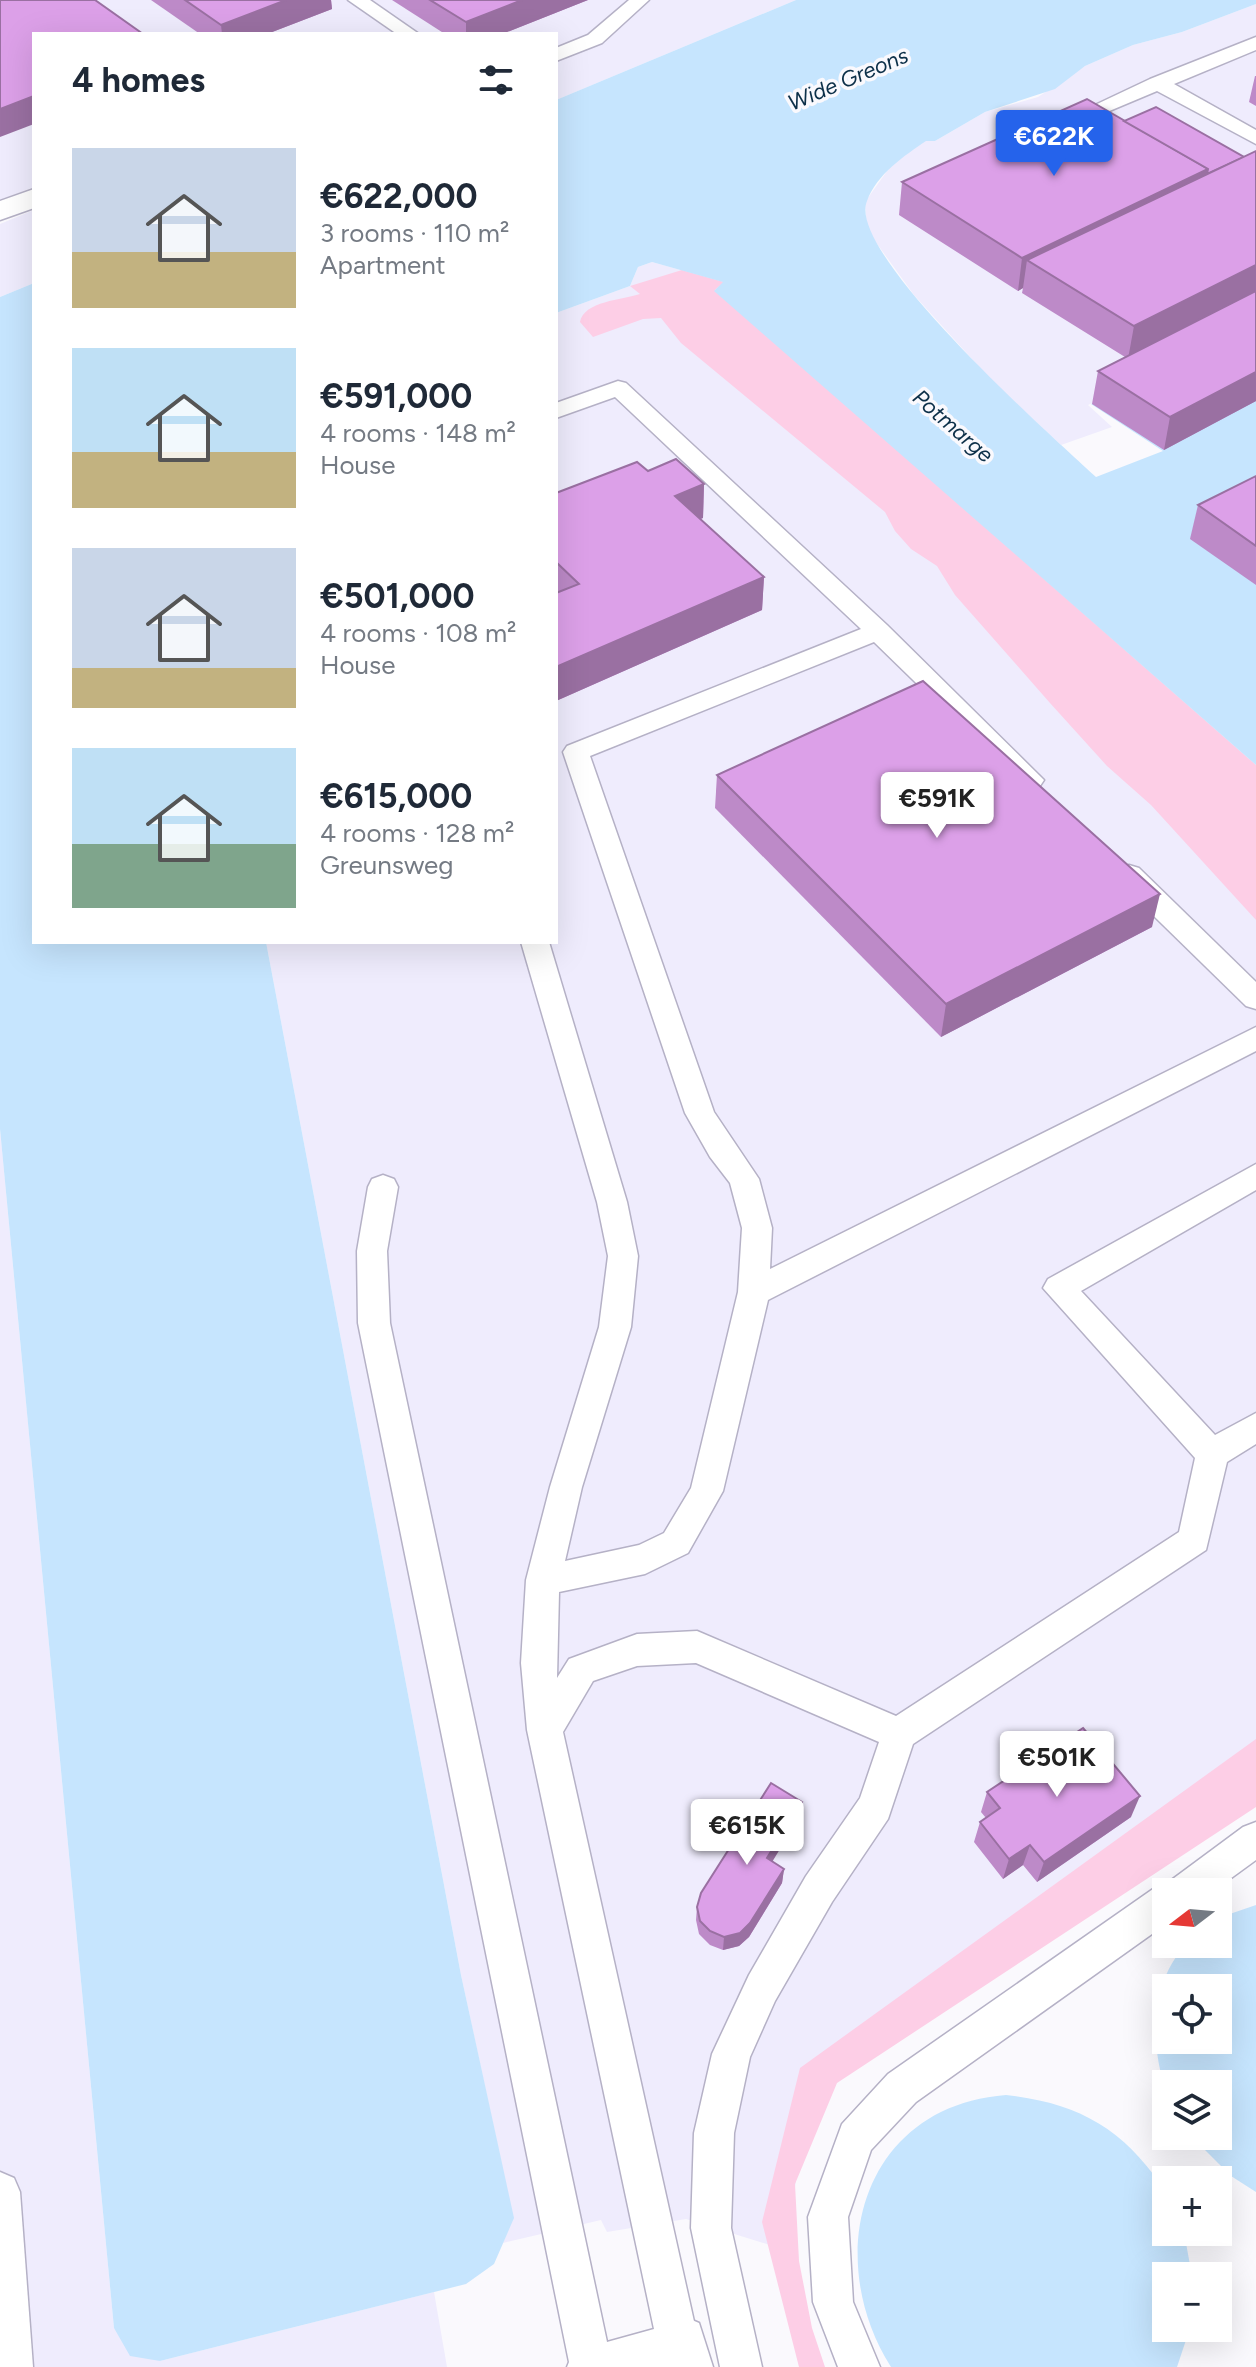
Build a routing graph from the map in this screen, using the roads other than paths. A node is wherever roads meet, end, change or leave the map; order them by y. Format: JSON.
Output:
{"nodes":[{"id":1,"x":357,"y":0,"type":"edge"},
{"id":2,"x":640,"y":0,"type":"edge"},
{"id":3,"x":407,"y":32,"type":"edge"},
{"id":4,"x":1256,"y":43,"type":"edge"},
{"id":5,"x":558,"y":54,"type":"edge"},
{"id":6,"x":1157,"y":83,"type":"junction"},
{"id":7,"x":1088,"y":113,"type":"edge"},
{"id":8,"x":1256,"y":138,"type":"edge"},
{"id":9,"x":32,"y":199,"type":"edge"},
{"id":10,"x":0,"y":211,"type":"edge"},
{"id":11,"x":558,"y":410,"type":"edge"},
{"id":12,"x":878,"y":631,"type":"junction"},
{"id":13,"x":1050,"y":798,"type":"edge"},
{"id":14,"x":1107,"y":854,"type":"edge"},
{"id":15,"x":536,"y":944,"type":"edge"},
{"id":16,"x":1256,"y":999,"type":"edge"},
{"id":17,"x":1256,"y":1038,"type":"edge"},
{"id":18,"x":1256,"y":1176,"type":"edge"},
{"id":19,"x":383,"y":1187,"type":"dead end"},
{"id":20,"x":754,"y":1292,"type":"junction"},
{"id":21,"x":1256,"y":1427,"type":"edge"},
{"id":22,"x":1212,"y":1454,"type":"junction"},
{"id":23,"x":543,"y":1580,"type":"junction"},
{"id":24,"x":545,"y":1730,"type":"junction"},
{"id":25,"x":899,"y":1734,"type":"junction"},
{"id":26,"x":1256,"y":1839,"type":"edge"},
{"id":27,"x":1201,"y":1878,"type":"edge"},
{"id":28,"x":1152,"y":1912,"type":"edge"},
{"id":29,"x":0,"y":2192,"type":"edge"},
{"id":30,"x":681,"y":2356,"type":"edge"},
{"id":31,"x":12,"y":2367,"type":"edge"},
{"id":32,"x":590,"y":2367,"type":"edge"},
{"id":33,"x":741,"y":2367,"type":"edge"},
{"id":34,"x":859,"y":2367,"type":"edge"}],
"edges":[{"from":1,"to":3,"type":"lane"},
{"from":2,"to":5,"type":"lane"},
{"from":4,"to":6,"type":"lane"},
{"from":6,"to":7,"type":"lane"},
{"from":6,"to":8,"type":"lane"},
{"from":9,"to":10,"type":"street"},
{"from":11,"to":12,"type":"lane"},
{"from":12,"to":13,"type":"lane"},
{"from":12,"to":20,"type":"lane"},
{"from":14,"to":16,"type":"lane"},
{"from":15,"to":23,"type":"lane"},
{"from":17,"to":20,"type":"lane"},
{"from":18,"to":22,"type":"lane"},
{"from":19,"to":32,"type":"lane"},
{"from":20,"to":23,"type":"lane"},
{"from":21,"to":22,"type":"lane"},
{"from":22,"to":25,"type":"lane"},
{"from":23,"to":24,"type":"lane"},
{"from":24,"to":25,"type":"lane"},
{"from":24,"to":30,"type":"lane"},
{"from":25,"to":33,"type":"lane"},
{"from":26,"to":27,"type":"lane"},
{"from":28,"to":34,"type":"lane"},
{"from":29,"to":31,"type":"lane"},
{"from":30,"to":32,"type":"lane"}]}
